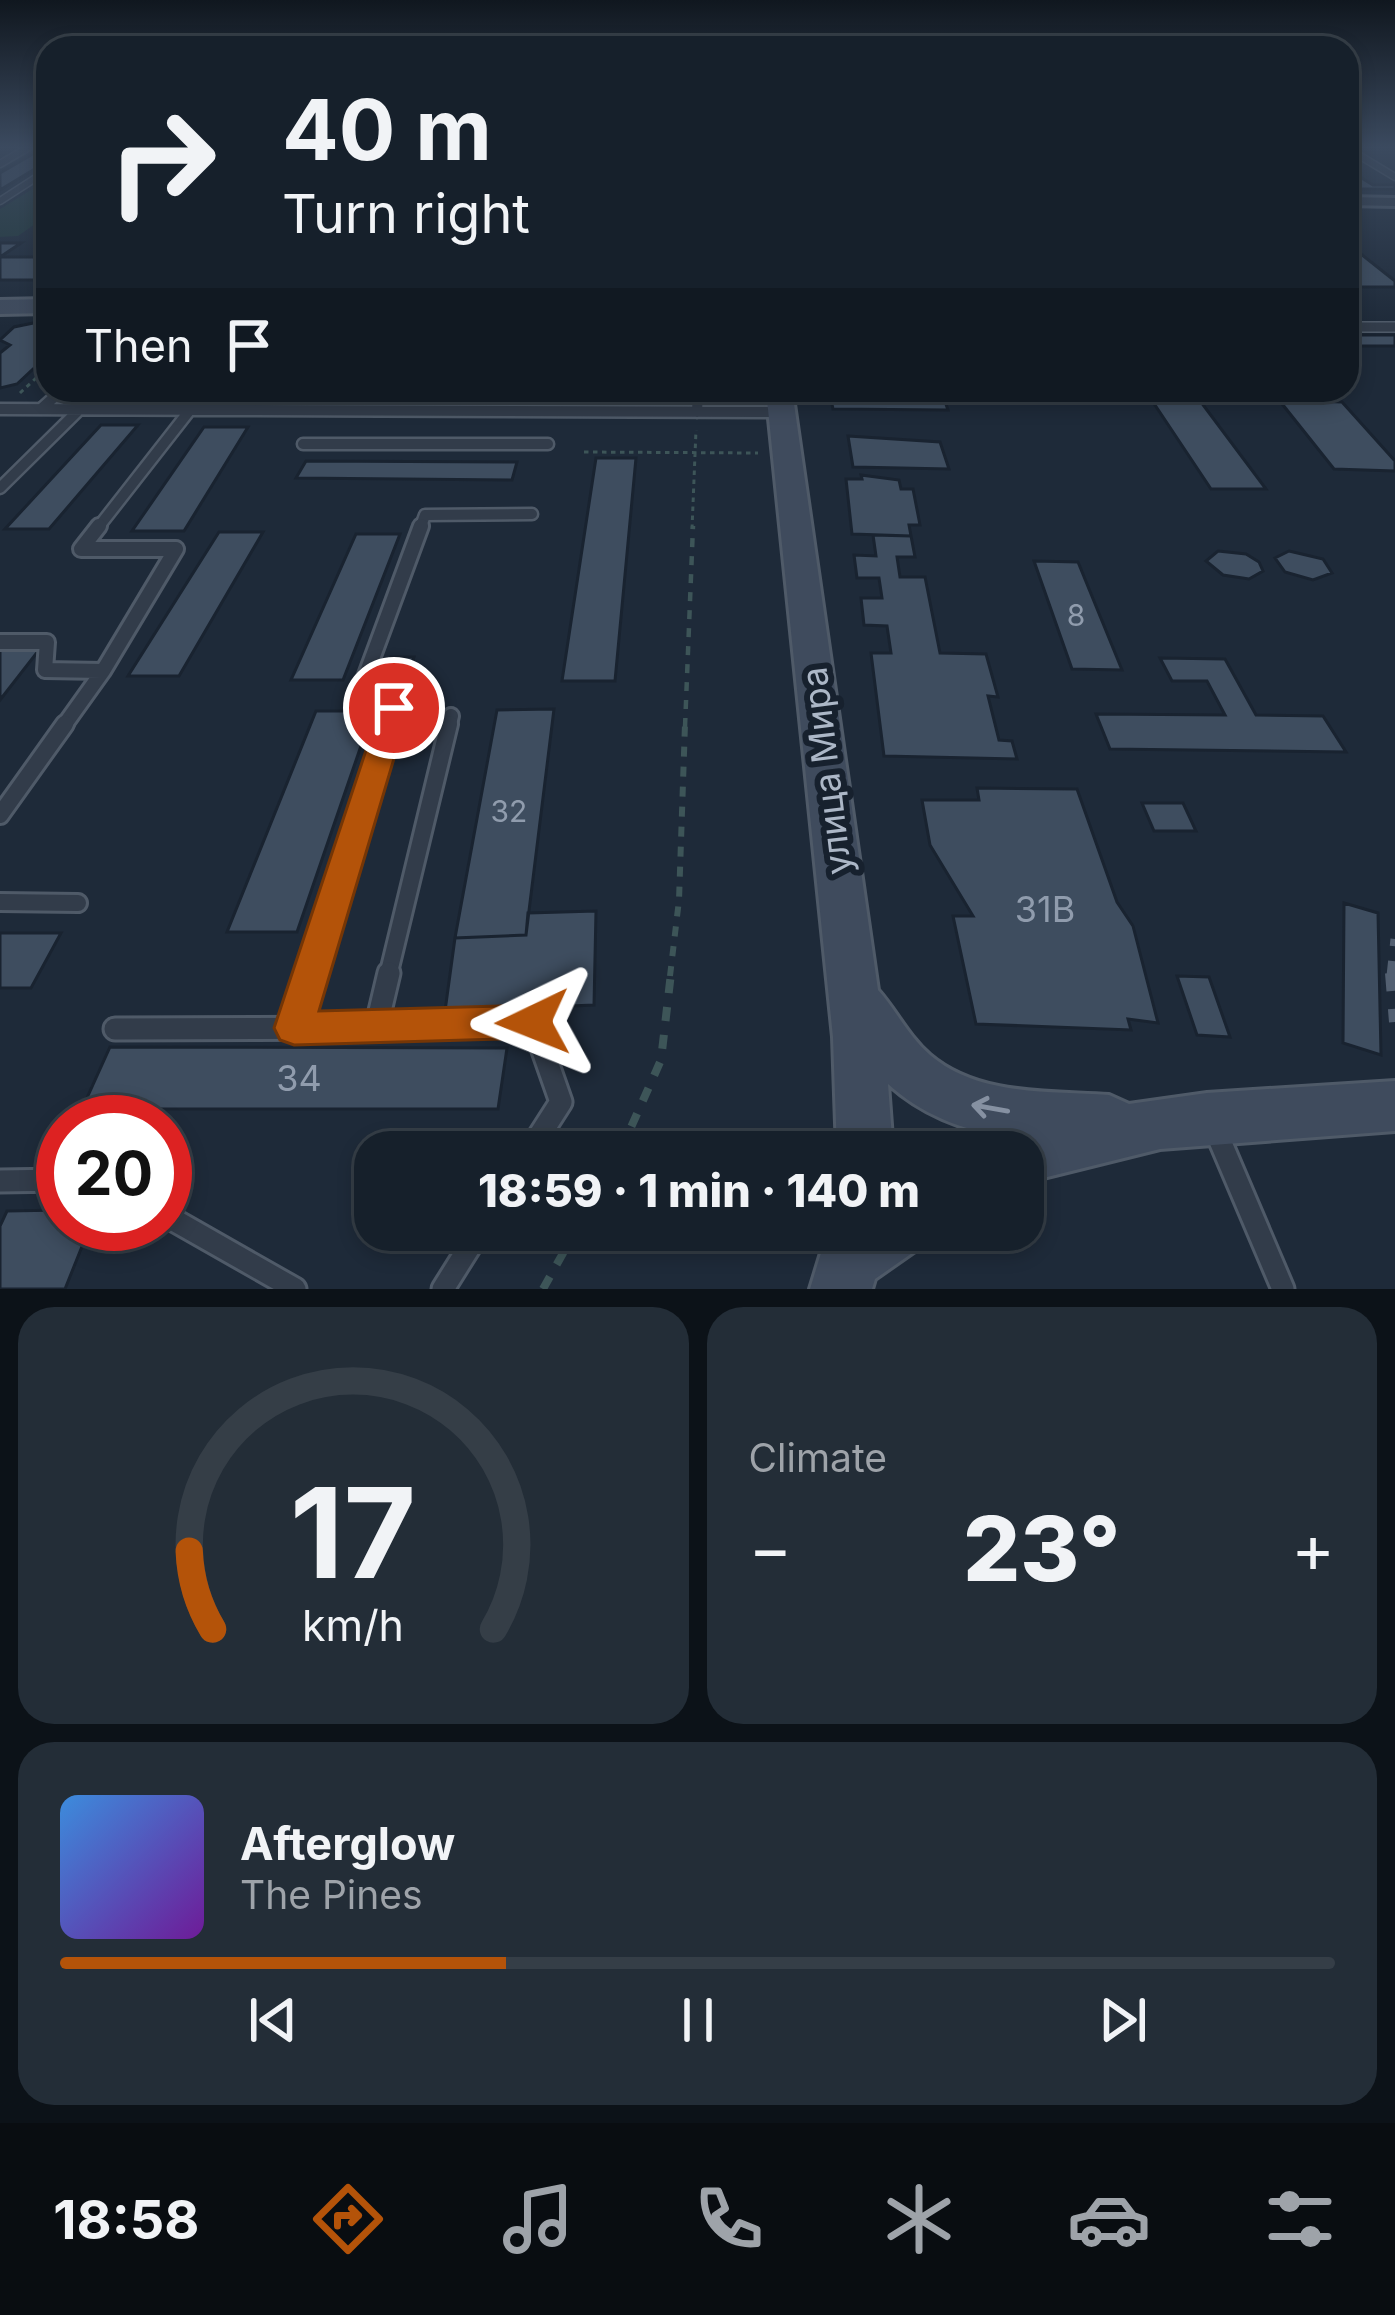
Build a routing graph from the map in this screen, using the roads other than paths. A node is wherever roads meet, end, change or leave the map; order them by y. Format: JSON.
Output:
{"nodes":[{"id":1,"x":36,"y":307,"type":"edge"},
{"id":2,"x":2,"y":308,"type":"edge"},
{"id":3,"x":1359,"y":327,"type":"edge"},
{"id":4,"x":1395,"y":327,"type":"edge"},
{"id":5,"x":49,"y":402,"type":"edge"},
{"id":6,"x":218,"y":402,"type":"edge"},
{"id":7,"x":568,"y":402,"type":"edge"},
{"id":8,"x":697,"y":402,"type":"edge"},
{"id":9,"x":772,"y":402,"type":"edge"},
{"id":10,"x":780,"y":402,"type":"edge"},
{"id":11,"x":1,"y":409,"type":"edge"},
{"id":12,"x":41,"y":409,"type":"junction"},
{"id":13,"x":80,"y":410,"type":"junction"},
{"id":14,"x":190,"y":410,"type":"junction"},
{"id":15,"x":211,"y":410,"type":"junction"},
{"id":16,"x":567,"y":411,"type":"junction"},
{"id":17,"x":697,"y":412,"type":"junction"},
{"id":18,"x":303,"y":444,"type":"dead end"},
{"id":19,"x":548,"y":444,"type":"dead end"},
{"id":20,"x":0,"y":488,"type":"edge"},
{"id":21,"x":532,"y":514,"type":"dead end"},
{"id":22,"x":0,"y":642,"type":"edge"},
{"id":23,"x":103,"y":671,"type":"junction"},
{"id":24,"x":363,"y":682,"type":"dead end"},
{"id":25,"x":394,"y":708,"type":"dead end"},
{"id":26,"x":451,"y":716,"type":"dead end"},
{"id":27,"x":0,"y":815,"type":"edge"},
{"id":28,"x":0,"y":902,"type":"edge"},
{"id":29,"x":78,"y":903,"type":"dead end"},
{"id":30,"x":850,"y":981,"type":"junction"},
{"id":31,"x":294,"y":1028,"type":"junction"},
{"id":32,"x":376,"y":1028,"type":"junction"},
{"id":33,"x":115,"y":1029,"type":"dead end"},
{"id":34,"x":1395,"y":1106,"type":"edge"},
{"id":35,"x":1211,"y":1119,"type":"junction"},
{"id":36,"x":1148,"y":1124,"type":"junction"},
{"id":37,"x":542,"y":1131,"type":"edge"},
{"id":38,"x":864,"y":1131,"type":"edge"},
{"id":39,"x":1044,"y":1149,"type":"edge"},
{"id":40,"x":0,"y":1180,"type":"edge"},
{"id":41,"x":36,"y":1180,"type":"edge"},
{"id":42,"x":192,"y":1230,"type":"edge"},
{"id":43,"x":466,"y":1251,"type":"edge"},
{"id":44,"x":295,"y":1289,"type":"edge"},
{"id":45,"x":442,"y":1289,"type":"edge"},
{"id":46,"x":1283,"y":1289,"type":"edge"}],
"edges":[{"from":1,"to":2,"type":"main road"},
{"from":3,"to":4,"type":"lane"},
{"from":5,"to":12,"type":"lane"},
{"from":6,"to":15,"type":"lane"},
{"from":7,"to":16,"type":"lane"},
{"from":8,"to":17,"type":"lane"},
{"from":9,"to":17,"type":"lane"},
{"from":10,"to":30,"type":"main road","name":"улица Мира"},
{"from":11,"to":12,"type":"lane"},
{"from":12,"to":13,"type":"lane"},
{"from":13,"to":14,"type":"lane"},
{"from":13,"to":20,"type":"lane"},
{"from":14,"to":15,"type":"lane"},
{"from":14,"to":23,"type":"lane"},
{"from":15,"to":16,"type":"lane"},
{"from":16,"to":17,"type":"lane"},
{"from":18,"to":19,"type":"lane"},
{"from":21,"to":24,"type":"lane"},
{"from":22,"to":23,"type":"lane"},
{"from":23,"to":27,"type":"lane"},
{"from":25,"to":31,"type":"lane"},
{"from":26,"to":32,"type":"lane"},
{"from":28,"to":29,"type":"lane"},
{"from":36,"to":30,"type":"main road","one_way":true},
{"from":30,"to":38,"type":"main road","name":"улица Мира"},
{"from":31,"to":32,"type":"lane"},
{"from":31,"to":33,"type":"lane"},
{"from":32,"to":37,"type":"lane"},
{"from":34,"to":35,"type":"main road"},
{"from":35,"to":36,"type":"main road"},
{"from":35,"to":46,"type":"lane"},
{"from":36,"to":39,"type":"main road"},
{"from":40,"to":41,"type":"lane"},
{"from":42,"to":44,"type":"lane"},
{"from":43,"to":45,"type":"lane"}]}
